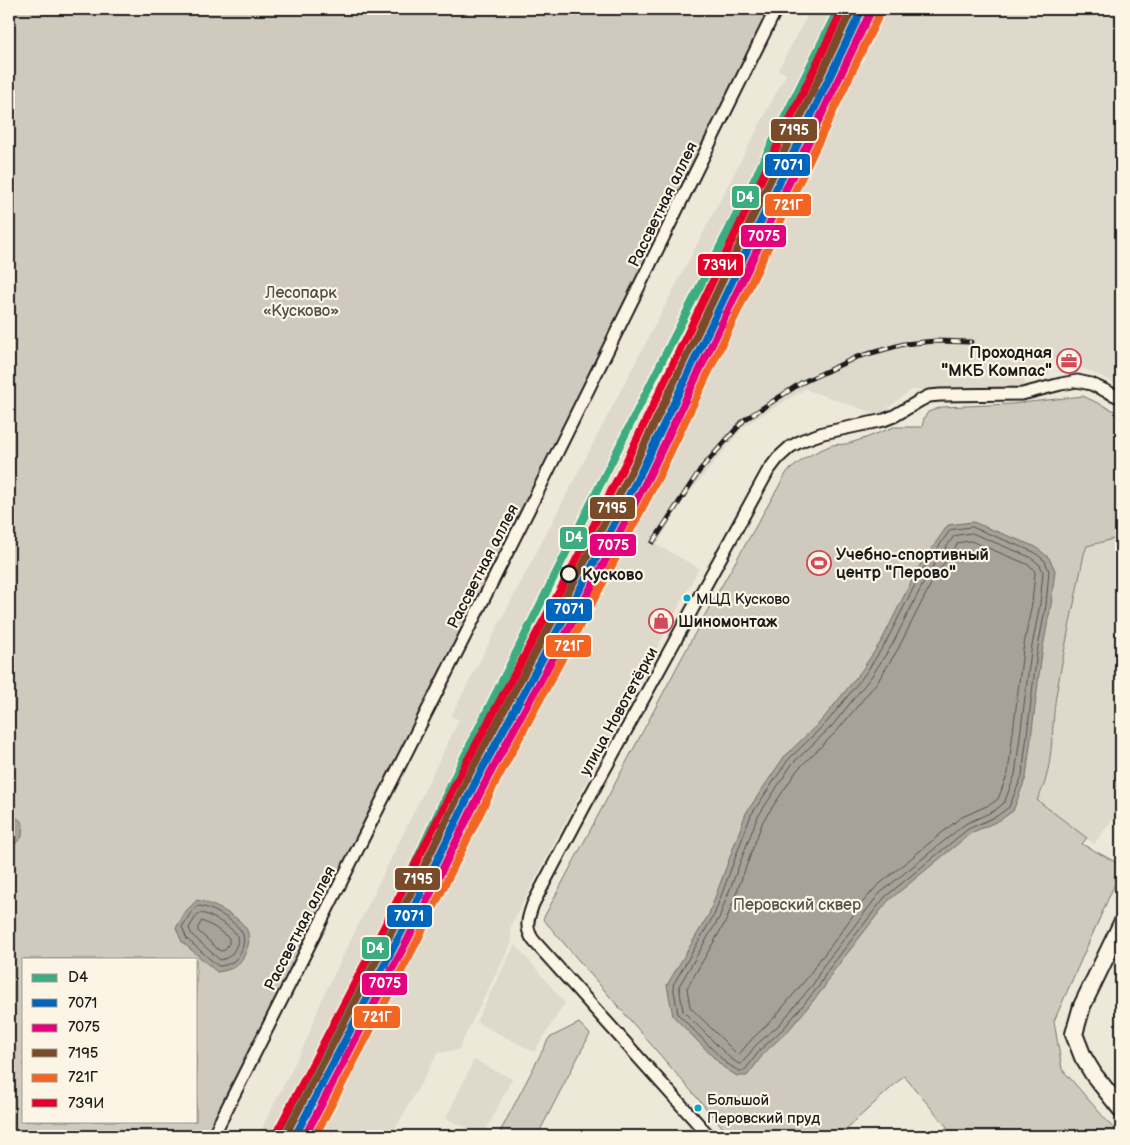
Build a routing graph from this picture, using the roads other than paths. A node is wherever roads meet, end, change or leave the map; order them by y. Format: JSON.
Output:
{"nodes":[{"id":1,"x":776,"y":9,"type":"edge"},
{"id":2,"x":1121,"y":398,"type":"edge"},
{"id":3,"x":1121,"y":925,"type":"edge"},
{"id":4,"x":1121,"y":1109,"type":"edge"},
{"id":5,"x":213,"y":1136,"type":"edge"},
{"id":6,"x":709,"y":1136,"type":"edge"}],
"edges":[{"from":1,"to":5,"type":"street","name":"Рассветная аллея"},
{"from":2,"to":6,"type":"street","name":"улица Новотетёрки"},
{"from":3,"to":4,"type":"street"}]}
